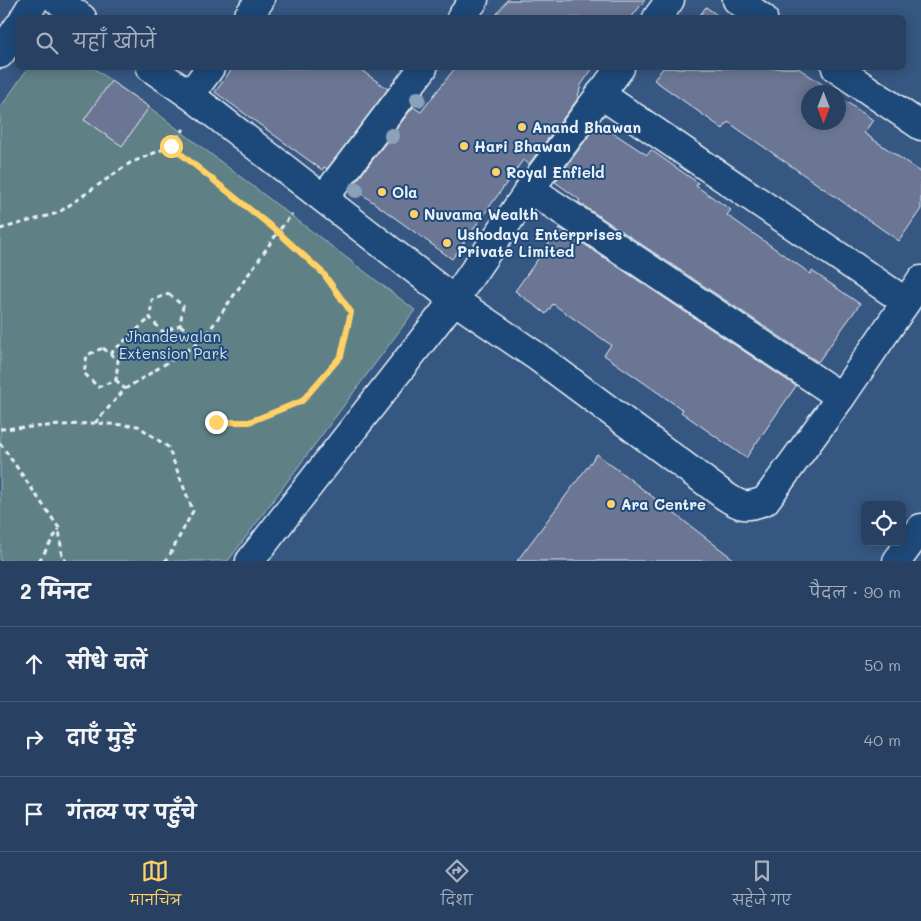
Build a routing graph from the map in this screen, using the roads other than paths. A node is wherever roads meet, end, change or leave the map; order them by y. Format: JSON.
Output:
{"nodes":[{"id":1,"x":35,"y":0,"type":"edge"},
{"id":2,"x":58,"y":0,"type":"edge"},
{"id":3,"x":260,"y":0,"type":"edge"},
{"id":4,"x":474,"y":0,"type":"edge"},
{"id":5,"x":670,"y":0,"type":"edge"},
{"id":6,"x":737,"y":0,"type":"edge"},
{"id":7,"x":26,"y":15,"type":"edge"},
{"id":8,"x":78,"y":15,"type":"edge"},
{"id":9,"x":249,"y":15,"type":"edge"},
{"id":10,"x":462,"y":15,"type":"edge"},
{"id":11,"x":659,"y":15,"type":"edge"},
{"id":12,"x":759,"y":15,"type":"edge"},
{"id":13,"x":15,"y":32,"type":"edge"},
{"id":14,"x":0,"y":54,"type":"edge"},
{"id":15,"x":154,"y":70,"type":"edge"},
{"id":16,"x":209,"y":70,"type":"edge"},
{"id":17,"x":421,"y":70,"type":"edge"},
{"id":18,"x":618,"y":70,"type":"edge"},
{"id":19,"x":839,"y":70,"type":"edge"},
{"id":20,"x":600,"y":94,"type":"junction"},
{"id":21,"x":190,"y":95,"type":"junction"},
{"id":22,"x":921,"y":126,"type":"edge"},
{"id":23,"x":530,"y":190,"type":"junction"},
{"id":24,"x":324,"y":198,"type":"junction"},
{"id":25,"x":921,"y":280,"type":"edge"},
{"id":26,"x":454,"y":300,"type":"junction"},
{"id":27,"x":906,"y":302,"type":"junction"},
{"id":28,"x":841,"y":397,"type":"junction"},
{"id":29,"x":921,"y":528,"type":"edge"},
{"id":30,"x":250,"y":561,"type":"edge"},
{"id":31,"x":897,"y":561,"type":"edge"}],
"edges":[{"from":1,"to":7,"type":"street"},
{"from":2,"to":8,"type":"street"},
{"from":3,"to":9,"type":"street"},
{"from":4,"to":10,"type":"street"},
{"from":5,"to":11,"type":"street"},
{"from":6,"to":12,"type":"street"},
{"from":13,"to":14,"type":"street"},
{"from":15,"to":21,"type":"street"},
{"from":16,"to":21,"type":"street"},
{"from":17,"to":24,"type":"street"},
{"from":18,"to":20,"type":"street"},
{"from":19,"to":22,"type":"street"},
{"from":20,"to":23,"type":"street"},
{"from":20,"to":27,"type":"street"},
{"from":21,"to":24,"type":"street"},
{"from":23,"to":26,"type":"street"},
{"from":23,"to":28,"type":"street"},
{"from":24,"to":26,"type":"street"},
{"from":25,"to":27,"type":"street"},
{"from":26,"to":28,"type":"street"},
{"from":26,"to":30,"type":"street"},
{"from":27,"to":28,"type":"street"},
{"from":29,"to":31,"type":"street"}]}
